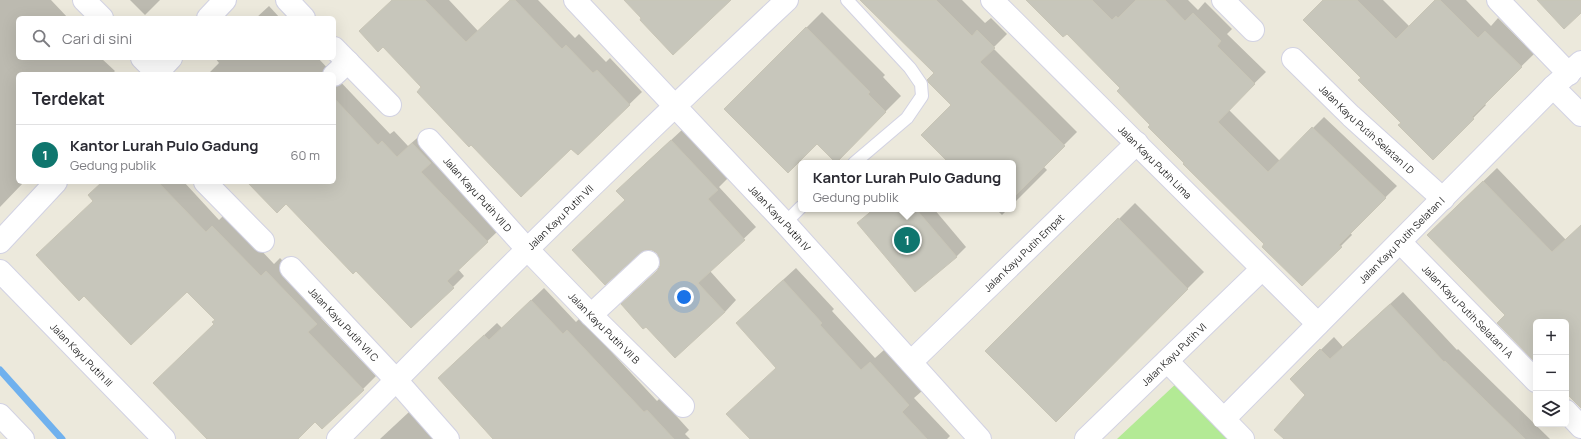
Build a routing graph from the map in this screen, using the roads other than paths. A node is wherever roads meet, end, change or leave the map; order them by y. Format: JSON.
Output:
{"nodes":[{"id":1,"x":84,"y":0,"type":"edge"},
{"id":2,"x":225,"y":0,"type":"edge"},
{"id":3,"x":286,"y":0,"type":"edge"},
{"id":4,"x":575,"y":0,"type":"edge"},
{"id":5,"x":787,"y":0,"type":"edge"},
{"id":6,"x":847,"y":0,"type":"edge"},
{"id":7,"x":992,"y":0,"type":"edge"},
{"id":8,"x":1223,"y":0,"type":"edge"},
{"id":9,"x":1498,"y":0,"type":"edge"},
{"id":10,"x":100,"y":16,"type":"edge"},
{"id":11,"x":210,"y":16,"type":"edge"},
{"id":12,"x":302,"y":16,"type":"edge"},
{"id":13,"x":1253,"y":30,"type":"dead end"},
{"id":14,"x":1293,"y":59,"type":"dead end"},
{"id":15,"x":146,"y":60,"type":"edge"},
{"id":16,"x":339,"y":62,"type":"edge"},
{"id":17,"x":161,"y":68,"type":"edge"},
{"id":18,"x":1575,"y":68,"type":"edge"},
{"id":19,"x":1553,"y":88,"type":"junction"},
{"id":20,"x":390,"y":105,"type":"dead end"},
{"id":21,"x":675,"y":105,"type":"junction"},
{"id":22,"x":1581,"y":114,"type":"edge"},
{"id":23,"x":429,"y":140,"type":"dead end"},
{"id":24,"x":1136,"y":142,"type":"junction"},
{"id":25,"x":858,"y":160,"type":"edge"},
{"id":26,"x":54,"y":184,"type":"edge"},
{"id":27,"x":207,"y":184,"type":"edge"},
{"id":28,"x":1443,"y":199,"type":"junction"},
{"id":29,"x":798,"y":210,"type":"edge"},
{"id":30,"x":785,"y":223,"type":"junction"},
{"id":31,"x":263,"y":241,"type":"dead end"},
{"id":32,"x":0,"y":242,"type":"edge"},
{"id":33,"x":1400,"y":242,"type":"junction"},
{"id":34,"x":527,"y":249,"type":"junction"},
{"id":35,"x":648,"y":262,"type":"dead end"},
{"id":36,"x":291,"y":268,"type":"dead end"},
{"id":37,"x":1262,"y":269,"type":"junction"},
{"id":38,"x":0,"y":271,"type":"edge"},
{"id":39,"x":591,"y":315,"type":"junction"},
{"id":40,"x":1318,"y":324,"type":"junction"},
{"id":41,"x":1167,"y":361,"type":"junction"},
{"id":42,"x":911,"y":362,"type":"junction"},
{"id":43,"x":1533,"y":378,"type":"edge"},
{"id":44,"x":396,"y":380,"type":"junction"},
{"id":45,"x":683,"y":406,"type":"dead end"},
{"id":46,"x":1569,"y":414,"type":"edge"},
{"id":47,"x":0,"y":415,"type":"edge"},
{"id":48,"x":1224,"y":419,"type":"junction"},
{"id":49,"x":1581,"y":427,"type":"edge"},
{"id":50,"x":23,"y":439,"type":"edge"},
{"id":51,"x":164,"y":439,"type":"edge"},
{"id":52,"x":338,"y":439,"type":"edge"},
{"id":53,"x":448,"y":439,"type":"edge"},
{"id":54,"x":980,"y":439,"type":"edge"},
{"id":55,"x":1086,"y":439,"type":"edge"},
{"id":56,"x":1243,"y":439,"type":"edge"}],
"edges":[{"from":1,"to":10,"type":"street"},
{"from":2,"to":11,"type":"street"},
{"from":3,"to":12,"type":"street"},
{"from":4,"to":21,"type":"street","name":"Jalan Kayu Putih IV"},
{"from":5,"to":21,"type":"street","name":"Jalan Kayu Putih VII"},
{"from":6,"to":25,"type":"lane"},
{"from":7,"to":24,"type":"street","name":"Jalan Kayu Putih Lima"},
{"from":8,"to":13,"type":"street"},
{"from":9,"to":18,"type":"street"},
{"from":14,"to":28,"type":"street","name":"Jalan Kayu Putih Selatan I D"},
{"from":15,"to":17,"type":"street"},
{"from":16,"to":20,"type":"street"},
{"from":18,"to":19,"type":"street","name":"Jalan Kayu Putih Selatan I"},
{"from":19,"to":22,"type":"street"},
{"from":19,"to":28,"type":"street","name":"Jalan Kayu Putih Selatan I"},
{"from":21,"to":30,"type":"street","name":"Jalan Kayu Putih IV"},
{"from":21,"to":34,"type":"street","name":"Jalan Kayu Putih VII"},
{"from":23,"to":34,"type":"street","name":"Jalan Kayu Putih VII D"},
{"from":24,"to":37,"type":"street","name":"Jalan Kayu Putih Lima"},
{"from":24,"to":42,"type":"street","name":"Jalan Kayu Putih Empat"},
{"from":26,"to":32,"type":"street"},
{"from":27,"to":31,"type":"street"},
{"from":28,"to":33,"type":"street","name":"Jalan Kayu Putih Selatan I"},
{"from":29,"to":30,"type":"lane"},
{"from":30,"to":42,"type":"street","name":"Jalan Kayu Putih IV"},
{"from":33,"to":40,"type":"street","name":"Jalan Kayu Putih Selatan I"},
{"from":33,"to":43,"type":"street","name":"Jalan Kayu Putih Selatan I A"},
{"from":34,"to":39,"type":"street","name":"Jalan Kayu Putih VII B"},
{"from":34,"to":44,"type":"street","name":"Jalan Kayu Putih VII"},
{"from":35,"to":39,"type":"street"},
{"from":36,"to":44,"type":"street","name":"Jalan Kayu Putih VII C"},
{"from":37,"to":40,"type":"street","name":"Jalan Kayu Putih Lima"},
{"from":37,"to":41,"type":"street","name":"Jalan Kayu Putih VI"},
{"from":38,"to":51,"type":"street","name":"Jalan Kayu Putih III"},
{"from":39,"to":45,"type":"street","name":"Jalan Kayu Putih VII B"},
{"from":40,"to":48,"type":"street","name":"Jalan Kayu Putih Selatan I"},
{"from":41,"to":48,"type":"street"},
{"from":41,"to":55,"type":"street","name":"Jalan Kayu Putih VI"},
{"from":42,"to":54,"type":"street","name":"Jalan Kayu Putih IV"},
{"from":44,"to":52,"type":"street","name":"Jalan Kayu Putih VII"},
{"from":44,"to":53,"type":"street","name":"Jalan Kayu Putih VII C"},
{"from":46,"to":49,"type":"street"},
{"from":47,"to":50,"type":"street"},
{"from":48,"to":56,"type":"street"}]}
